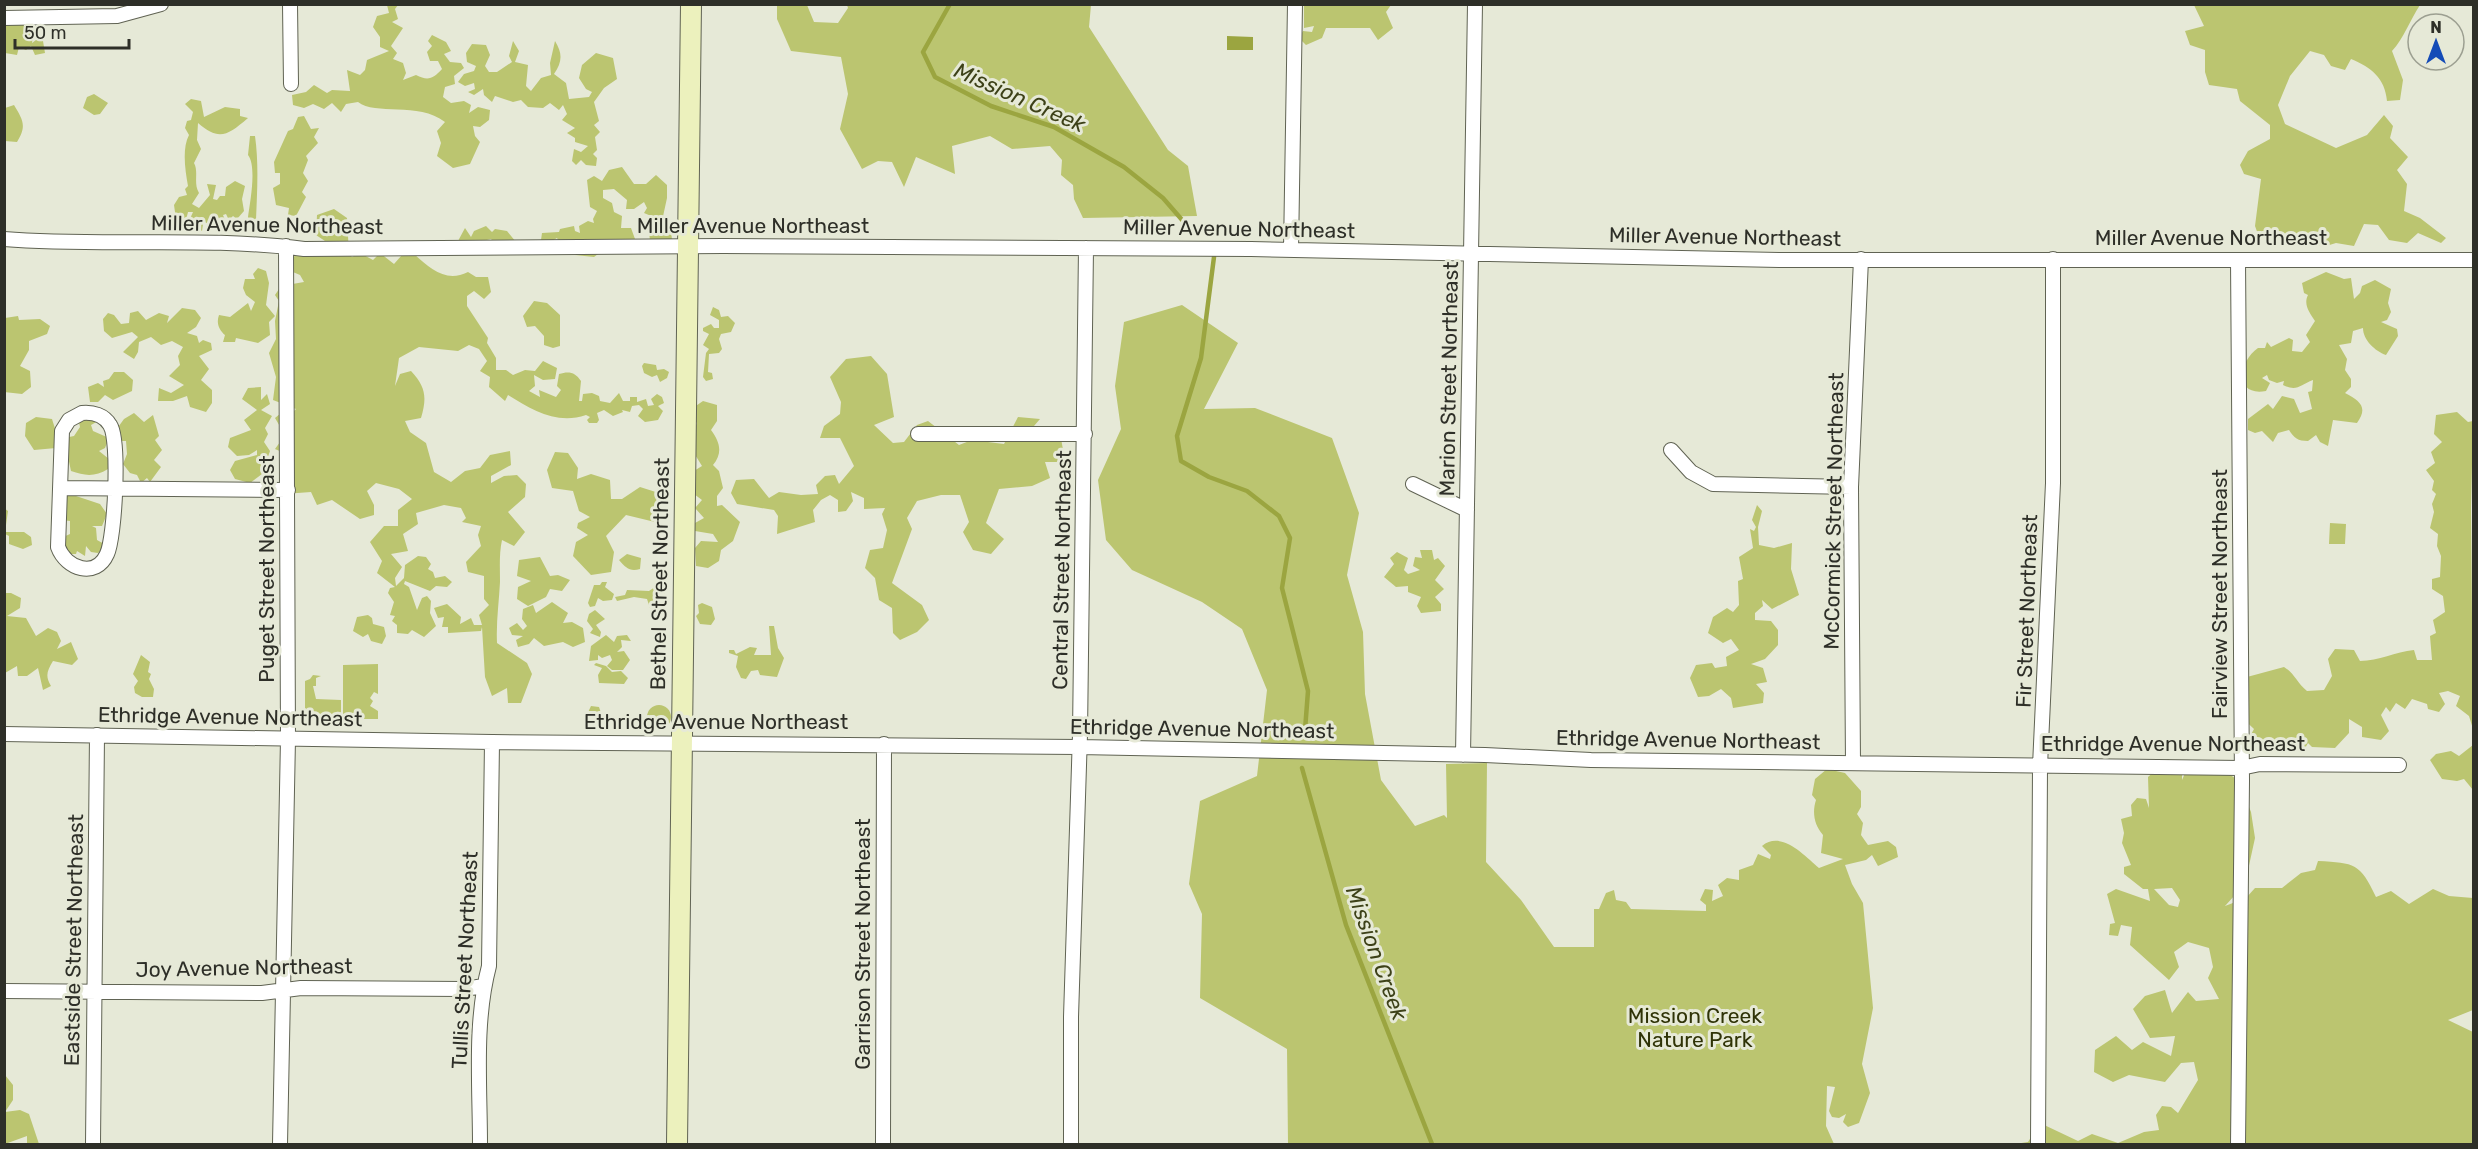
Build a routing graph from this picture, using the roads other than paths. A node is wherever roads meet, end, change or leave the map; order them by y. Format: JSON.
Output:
{"nodes":[{"id":1,"x":161,"y":4,"type":"edge"},
{"id":2,"x":290,"y":4,"type":"edge"},
{"id":3,"x":691,"y":4,"type":"edge"},
{"id":4,"x":1295,"y":4,"type":"edge"},
{"id":5,"x":1475,"y":4,"type":"edge"},
{"id":6,"x":4,"y":18,"type":"edge"},
{"id":7,"x":291,"y":84,"type":"dead end"},
{"id":8,"x":4,"y":239,"type":"edge"},
{"id":9,"x":286,"y":246,"type":"junction"},
{"id":10,"x":687,"y":246,"type":"junction"},
{"id":11,"x":1086,"y":248,"type":"junction"},
{"id":12,"x":1291,"y":250,"type":"junction"},
{"id":13,"x":1473,"y":254,"type":"junction"},
{"id":14,"x":1861,"y":259,"type":"junction"},
{"id":15,"x":2053,"y":259,"type":"junction"},
{"id":16,"x":2238,"y":260,"type":"junction"},
{"id":17,"x":2474,"y":260,"type":"edge"},
{"id":18,"x":918,"y":434,"type":"dead end"},
{"id":19,"x":1085,"y":434,"type":"junction"},
{"id":20,"x":1671,"y":450,"type":"dead end"},
{"id":21,"x":1413,"y":484,"type":"dead end"},
{"id":22,"x":1851,"y":487,"type":"junction"},
{"id":23,"x":60,"y":488,"type":"junction"},
{"id":24,"x":115,"y":489,"type":"junction"},
{"id":25,"x":288,"y":490,"type":"junction"},
{"id":26,"x":1467,"y":510,"type":"junction"},
{"id":27,"x":4,"y":734,"type":"edge"},
{"id":28,"x":97,"y":735,"type":"junction"},
{"id":29,"x":288,"y":739,"type":"junction"},
{"id":30,"x":492,"y":742,"type":"junction"},
{"id":31,"x":681,"y":742,"type":"junction"},
{"id":32,"x":884,"y":744,"type":"junction"},
{"id":33,"x":1079,"y":747,"type":"junction"},
{"id":34,"x":1462,"y":755,"type":"junction"},
{"id":35,"x":1854,"y":763,"type":"junction"},
{"id":36,"x":2399,"y":765,"type":"dead end"},
{"id":37,"x":2040,"y":766,"type":"junction"},
{"id":38,"x":2241,"y":768,"type":"junction"},
{"id":39,"x":484,"y":986,"type":"junction"},
{"id":40,"x":282,"y":990,"type":"junction"},
{"id":41,"x":4,"y":991,"type":"edge"},
{"id":42,"x":94,"y":991,"type":"junction"},
{"id":43,"x":93,"y":1144,"type":"edge"},
{"id":44,"x":280,"y":1144,"type":"edge"},
{"id":45,"x":480,"y":1144,"type":"edge"},
{"id":46,"x":677,"y":1144,"type":"edge"},
{"id":47,"x":883,"y":1144,"type":"edge"},
{"id":48,"x":1071,"y":1144,"type":"edge"},
{"id":49,"x":2038,"y":1144,"type":"edge"},
{"id":50,"x":2238,"y":1144,"type":"edge"}],
"edges":[{"from":1,"to":6,"type":"street"},
{"from":2,"to":7,"type":"street"},
{"from":3,"to":10,"type":"street","name":"Bethel Street Northeast"},
{"from":4,"to":12,"type":"street"},
{"from":5,"to":13,"type":"street","name":"Marion Street Northeast"},
{"from":8,"to":9,"type":"street","name":"Miller Avenue Northeast"},
{"from":9,"to":10,"type":"street","name":"Miller Avenue Northeast"},
{"from":9,"to":25,"type":"street","name":"Puget Street Northeast"},
{"from":10,"to":11,"type":"street","name":"Miller Avenue Northeast"},
{"from":10,"to":31,"type":"street","name":"Bethel Street Northeast"},
{"from":11,"to":12,"type":"street","name":"Miller Avenue Northeast"},
{"from":11,"to":19,"type":"street","name":"Central Street Northeast"},
{"from":12,"to":13,"type":"street","name":"Miller Avenue Northeast"},
{"from":13,"to":14,"type":"street","name":"Miller Avenue Northeast"},
{"from":13,"to":26,"type":"street","name":"Marion Street Northeast"},
{"from":14,"to":15,"type":"street","name":"Miller Avenue Northeast"},
{"from":14,"to":22,"type":"street","name":"McCormick Street Northeast"},
{"from":15,"to":16,"type":"street","name":"Miller Avenue Northeast"},
{"from":15,"to":37,"type":"street","name":"Fir Street Northeast"},
{"from":16,"to":17,"type":"street","name":"Miller Avenue Northeast"},
{"from":16,"to":38,"type":"street","name":"Fairview Street Northeast"},
{"from":18,"to":19,"type":"street"},
{"from":19,"to":33,"type":"street","name":"Central Street Northeast"},
{"from":20,"to":22,"type":"street"},
{"from":21,"to":26,"type":"street"},
{"from":22,"to":35,"type":"street","name":"McCormick Street Northeast"},
{"from":23,"to":24,"type":"street"},
{"from":23,"to":24,"type":"street"},
{"from":23,"to":24,"type":"street"},
{"from":24,"to":25,"type":"street"},
{"from":25,"to":29,"type":"street","name":"Puget Street Northeast"},
{"from":26,"to":34,"type":"street","name":"Marion Street Northeast"},
{"from":27,"to":28,"type":"street","name":"Ethridge Avenue Northeast"},
{"from":28,"to":29,"type":"street","name":"Ethridge Avenue Northeast"},
{"from":28,"to":42,"type":"street","name":"Eastside Street Northeast"},
{"from":29,"to":30,"type":"street","name":"Ethridge Avenue Northeast"},
{"from":29,"to":40,"type":"street","name":"Puget Street Northeast"},
{"from":30,"to":31,"type":"street","name":"Ethridge Avenue Northeast"},
{"from":30,"to":39,"type":"street","name":"Tullis Street Northeast"},
{"from":31,"to":32,"type":"street","name":"Ethridge Avenue Northeast"},
{"from":31,"to":46,"type":"street","name":"Bethel Street Northeast"},
{"from":32,"to":33,"type":"street","name":"Ethridge Avenue Northeast"},
{"from":32,"to":47,"type":"street","name":"Garrison Street Northeast"},
{"from":33,"to":34,"type":"street","name":"Ethridge Avenue Northeast"},
{"from":33,"to":48,"type":"street","name":"Central Street Northeast"},
{"from":34,"to":35,"type":"street","name":"Ethridge Avenue Northeast"},
{"from":35,"to":37,"type":"street","name":"Ethridge Avenue Northeast"},
{"from":36,"to":38,"type":"street","name":"Ethridge Avenue Northeast"},
{"from":37,"to":38,"type":"street","name":"Ethridge Avenue Northeast"},
{"from":37,"to":49,"type":"street","name":"Fir Street Northeast"},
{"from":38,"to":50,"type":"street","name":"Fairview Street Northeast"},
{"from":39,"to":40,"type":"street","name":"Joy Avenue Northeast"},
{"from":39,"to":45,"type":"street","name":"Tullis Street Northeast"},
{"from":40,"to":42,"type":"street","name":"Joy Avenue Northeast"},
{"from":40,"to":44,"type":"street","name":"Puget Street Northeast"},
{"from":41,"to":42,"type":"street","name":"Joy Avenue Northeast"},
{"from":42,"to":43,"type":"street","name":"Eastside Street Northeast"}]}
